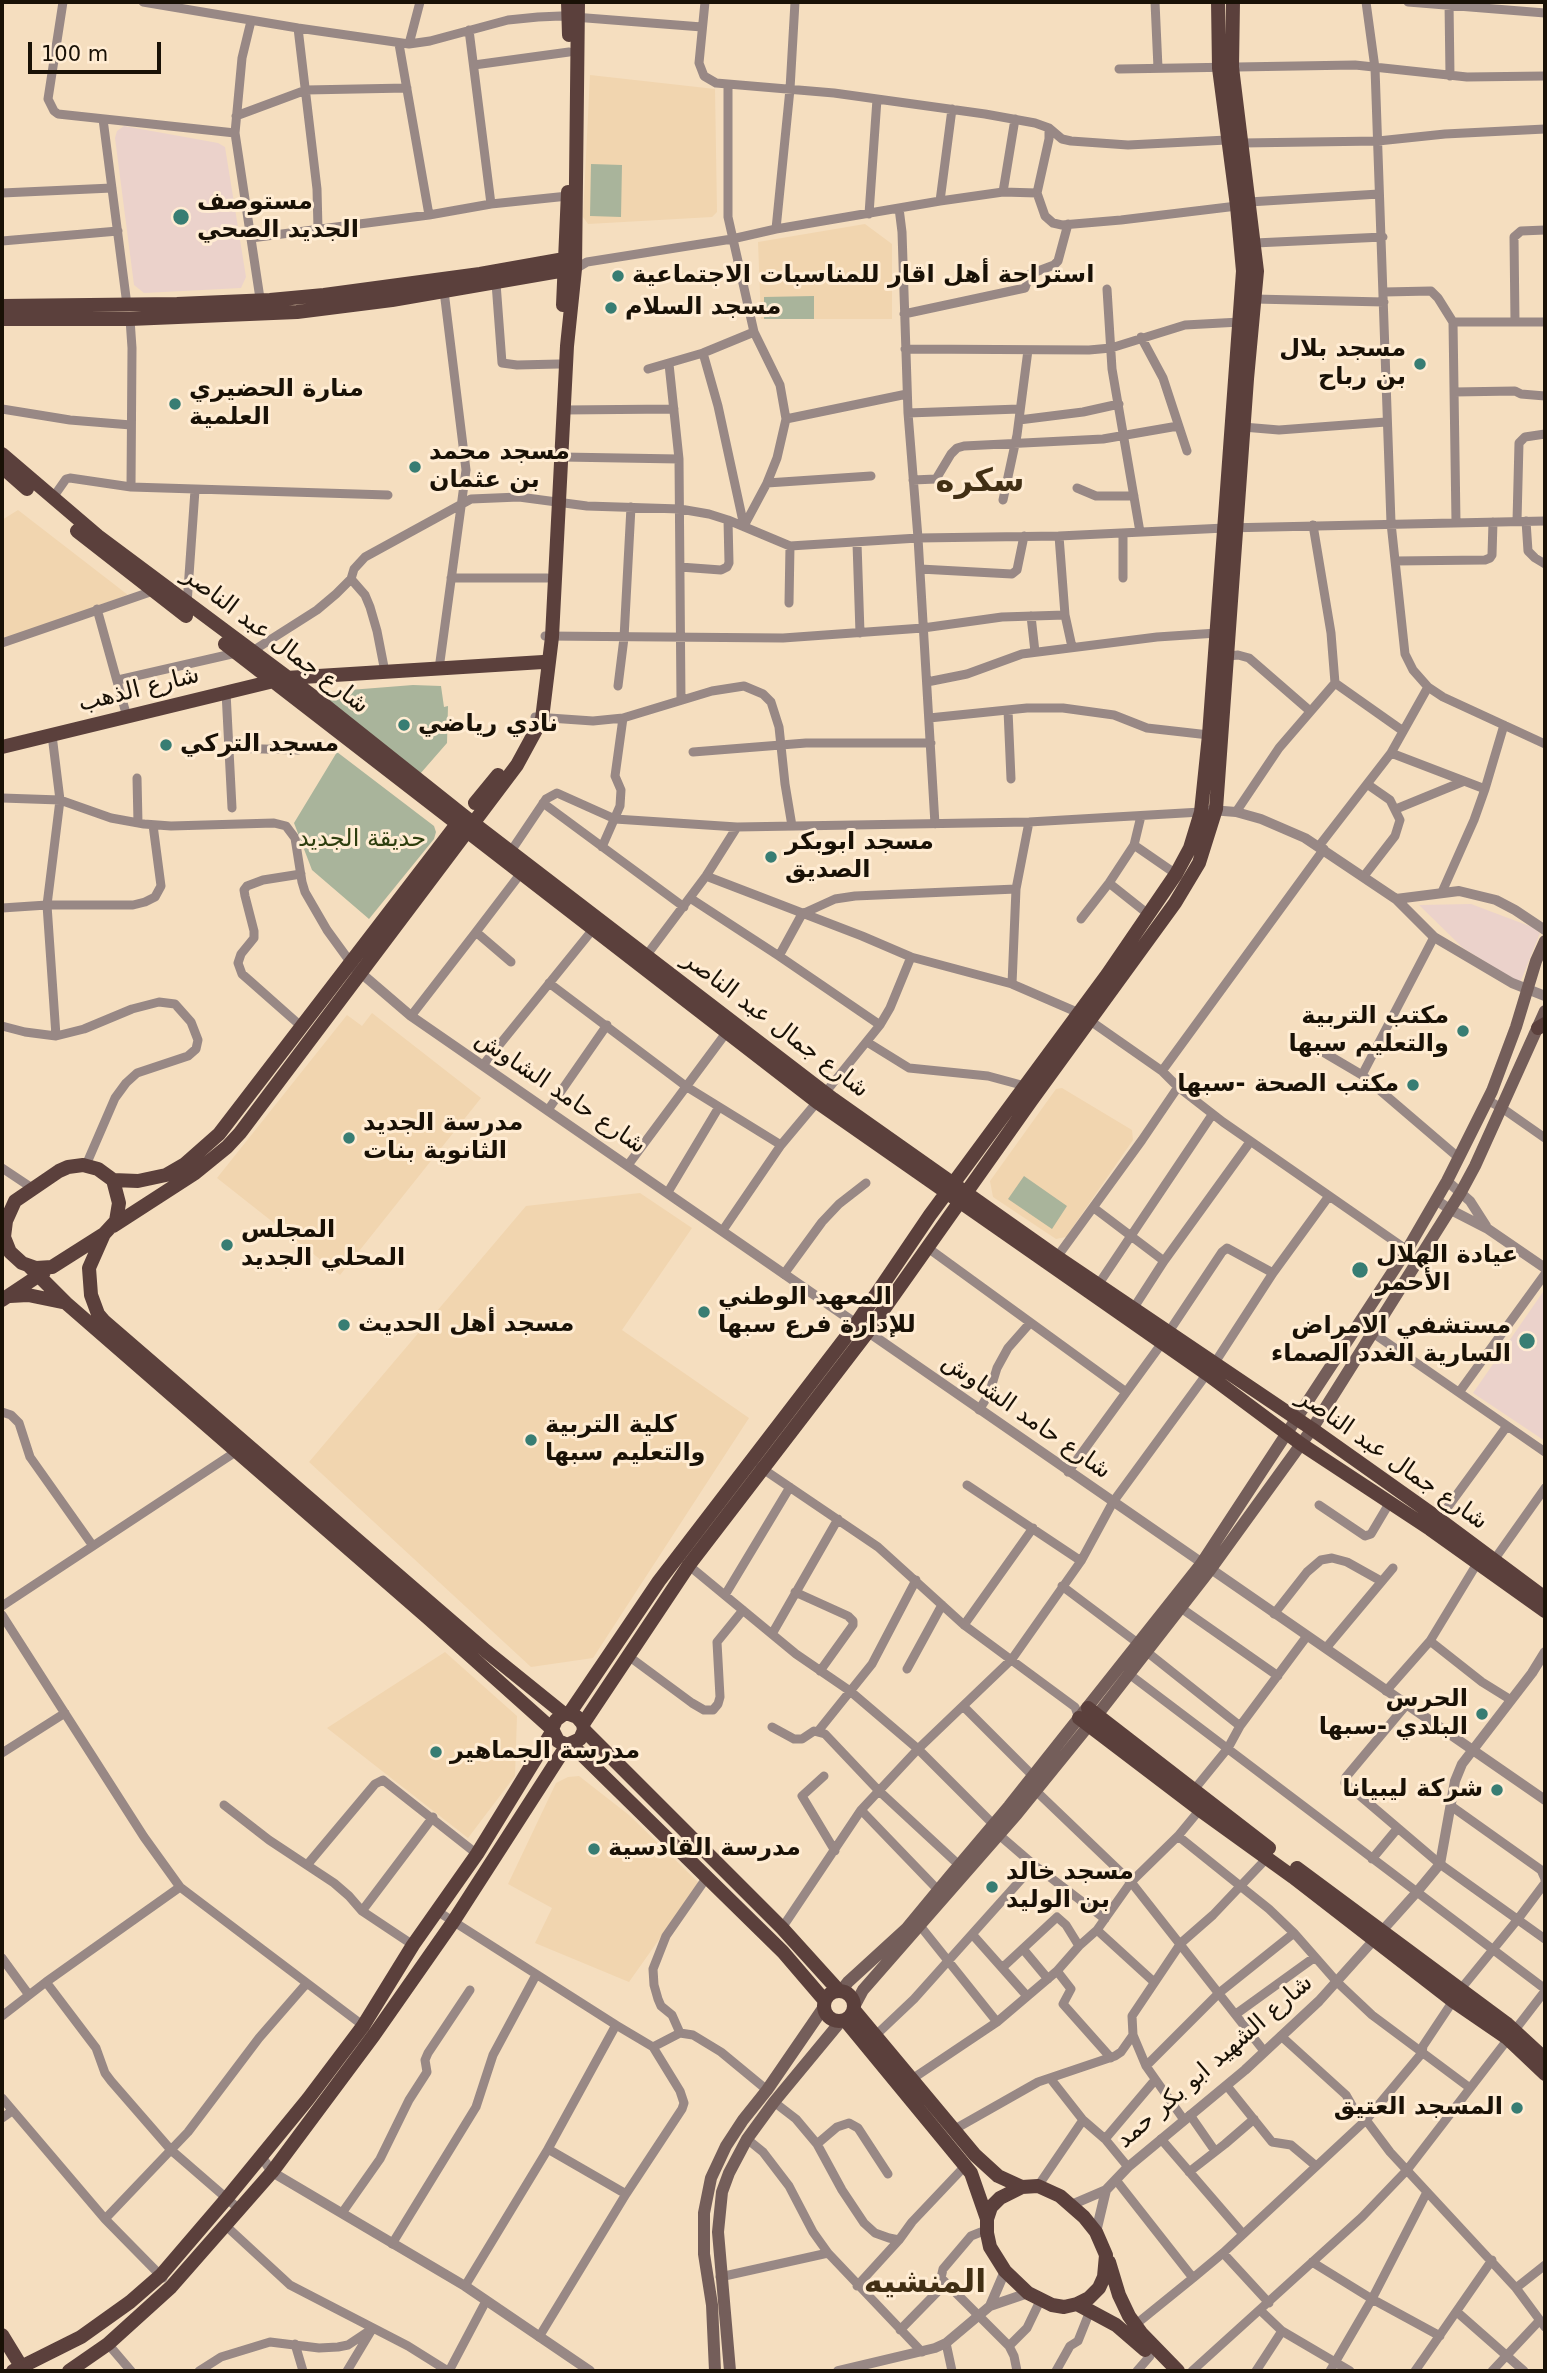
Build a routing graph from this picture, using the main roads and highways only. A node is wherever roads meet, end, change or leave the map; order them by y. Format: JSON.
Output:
{"nodes":[{"id":1,"x":568,"y":2,"type":"edge"},
{"id":2,"x":578,"y":2,"type":"edge"},
{"id":3,"x":1218,"y":2,"type":"edge"},
{"id":4,"x":1233,"y":2,"type":"edge"},
{"id":5,"x":573,"y":17,"type":"junction"},
{"id":6,"x":1226,"y":68,"type":"junction"},
{"id":7,"x":1243,"y":204,"type":"junction"},
{"id":8,"x":573,"y":264,"type":"junction"},
{"id":9,"x":2,"y":306,"type":"edge"},
{"id":10,"x":261,"y":307,"type":"junction"},
{"id":11,"x":129,"y":312,"type":"junction"},
{"id":12,"x":2,"y":319,"type":"edge"},
{"id":13,"x":2,"y":454,"type":"edge"},
{"id":14,"x":2,"y":467,"type":"edge"},
{"id":15,"x":556,"y":502,"type":"junction"},
{"id":16,"x":1230,"y":528,"type":"junction"},
{"id":17,"x":549,"y":637,"type":"junction"},
{"id":18,"x":243,"y":652,"type":"junction"},
{"id":19,"x":543,"y":662,"type":"junction"},
{"id":20,"x":330,"y":676,"type":"junction"},
{"id":21,"x":280,"y":680,"type":"junction"},
{"id":22,"x":322,"y":703,"type":"junction"},
{"id":23,"x":538,"y":718,"type":"junction"},
{"id":24,"x":2,"y":747,"type":"edge"},
{"id":25,"x":475,"y":803,"type":"joint"},
{"id":26,"x":465,"y":824,"type":"junction"},
{"id":27,"x":1545,"y":941,"type":"edge"},
{"id":28,"x":643,"y":960,"type":"junction"},
{"id":29,"x":356,"y":968,"type":"junction"},
{"id":30,"x":1545,"y":1012,"type":"edge"},
{"id":31,"x":1085,"y":1017,"type":"junction"},
{"id":32,"x":1542,"y":1026,"type":"edge"},
{"id":33,"x":821,"y":1097,"type":"junction"},
{"id":34,"x":113,"y":1180,"type":"junction"},
{"id":35,"x":950,"y":1188,"type":"junction"},
{"id":36,"x":963,"y":1197,"type":"junction"},
{"id":37,"x":9,"y":1202,"type":"edge"},
{"id":38,"x":108,"y":1230,"type":"junction"},
{"id":39,"x":3,"y":1243,"type":"edge"},
{"id":40,"x":33,"y":1272,"type":"junction"},
{"id":41,"x":5,"y":1298,"type":"edge"},
{"id":42,"x":66,"y":1303,"type":"junction"},
{"id":43,"x":862,"y":1329,"type":"junction"},
{"id":44,"x":1165,"y":1338,"type":"junction"},
{"id":45,"x":1210,"y":1369,"type":"junction"},
{"id":46,"x":1297,"y":1420,"type":"junction"},
{"id":47,"x":1312,"y":1429,"type":"junction"},
{"id":48,"x":1287,"y":1434,"type":"junction"},
{"id":49,"x":1301,"y":1444,"type":"junction"},
{"id":50,"x":683,"y":1561,"type":"junction"},
{"id":51,"x":1206,"y":1567,"type":"junction"},
{"id":52,"x":1545,"y":1598,"type":"edge"},
{"id":53,"x":1545,"y":1611,"type":"edge"},
{"id":54,"x":1143,"y":1648,"type":"junction"},
{"id":55,"x":567,"y":1714,"type":"junction"},
{"id":56,"x":1086,"y":1715,"type":"junction"},
{"id":57,"x":583,"y":1727,"type":"junction"},
{"id":58,"x":552,"y":1731,"type":"junction"},
{"id":59,"x":569,"y":1745,"type":"junction"},
{"id":60,"x":1203,"y":1806,"type":"junction"},
{"id":61,"x":996,"y":1829,"type":"junction"},
{"id":62,"x":1379,"y":1935,"type":"junction"},
{"id":63,"x":840,"y":1991,"type":"junction"},
{"id":64,"x":825,"y":2004,"type":"junction"},
{"id":65,"x":849,"y":2014,"type":"junction"},
{"id":66,"x":369,"y":2030,"type":"junction"},
{"id":67,"x":1511,"y":2034,"type":"junction"},
{"id":68,"x":1545,"y":2059,"type":"edge"},
{"id":69,"x":1545,"y":2074,"type":"edge"},
{"id":70,"x":1022,"y":2187,"type":"junction"},
{"id":71,"x":987,"y":2226,"type":"junction"},
{"id":72,"x":1107,"y":2255,"type":"junction"},
{"id":73,"x":1084,"y":2308,"type":"junction"},
{"id":74,"x":2,"y":2335,"type":"edge"},
{"id":75,"x":19,"y":2369,"type":"edge"},
{"id":76,"x":69,"y":2371,"type":"edge"},
{"id":77,"x":715,"y":2371,"type":"edge"},
{"id":78,"x":730,"y":2371,"type":"edge"},
{"id":79,"x":1164,"y":2371,"type":"edge"},
{"id":80,"x":1178,"y":2371,"type":"edge"}],
"edges":[{"from":1,"to":5,"type":"main road"},
{"from":2,"to":5,"type":"main road"},
{"from":3,"to":6,"type":"main road"},
{"from":4,"to":6,"type":"main road"},
{"from":5,"to":8,"type":"main road"},
{"from":5,"to":8,"type":"main road"},
{"from":6,"to":7,"type":"main road"},
{"from":6,"to":7,"type":"main road"},
{"from":7,"to":16,"type":"main road"},
{"from":7,"to":16,"type":"main road"},
{"from":8,"to":10,"type":"main road"},
{"from":8,"to":10,"type":"main road"},
{"from":8,"to":15,"type":"main road"},
{"from":8,"to":15,"type":"main road"},
{"from":9,"to":11,"type":"main road"},
{"from":10,"to":11,"type":"main road"},
{"from":11,"to":12,"type":"main road"},
{"from":13,"to":18,"type":"main road","name":"شارع جمال عبد الناصر"},
{"from":14,"to":18,"type":"main road","name":"شارع جمال عبد الناصر"},
{"from":15,"to":17,"type":"main road"},
{"from":15,"to":17,"type":"main road"},
{"from":16,"to":31,"type":"main road"},
{"from":16,"to":31,"type":"main road"},
{"from":17,"to":19,"type":"main road"},
{"from":17,"to":23,"type":"main road"},
{"from":18,"to":21,"type":"main road","name":"شارع جمال عبد الناصر"},
{"from":19,"to":20,"type":"main road","name":"شارع الذهب"},
{"from":19,"to":23,"type":"main road"},
{"from":20,"to":21,"type":"main road","name":"شارع الذهب"},
{"from":20,"to":22,"type":"main road"},
{"from":21,"to":22,"type":"main road","name":"شارع جمال عبد الناصر"},
{"from":21,"to":24,"type":"main road","name":"شارع الذهب"},
{"from":21,"to":26,"type":"main road","name":"شارع جمال عبد الناصر"},
{"from":22,"to":26,"type":"main road","name":"شارع جمال عبد الناصر"},
{"from":23,"to":25,"type":"main road"},
{"from":23,"to":26,"type":"main road"},
{"from":25,"to":26,"type":"main road"},
{"from":26,"to":28,"type":"main road","name":"شارع جمال عبد الناصر"},
{"from":26,"to":28,"type":"main road","name":"شارع جمال عبد الناصر"},
{"from":26,"to":29,"type":"main road"},
{"from":27,"to":46,"type":"main road"},
{"from":28,"to":33,"type":"main road","name":"شارع جمال عبد الناصر"},
{"from":28,"to":33,"type":"main road","name":"شارع جمال عبد الناصر"},
{"from":29,"to":34,"type":"main road"},
{"from":29,"to":38,"type":"main road"},
{"from":30,"to":32,"type":"main road"},
{"from":31,"to":35,"type":"main road"},
{"from":31,"to":36,"type":"main road"},
{"from":32,"to":47,"type":"main road"},
{"from":33,"to":35,"type":"main road","name":"شارع جمال عبد الناصر"},
{"from":34,"to":37,"type":"main road"},
{"from":34,"to":38,"type":"main road"},
{"from":35,"to":36,"type":"main road","name":"شارع جمال عبد الناصر"},
{"from":35,"to":43,"type":"main road"},
{"from":36,"to":43,"type":"main road"},
{"from":36,"to":44,"type":"main road","name":"شارع جمال عبد الناصر"},
{"from":36,"to":44,"type":"main road","name":"شارع جمال عبد الناصر"},
{"from":37,"to":39,"type":"main road"},
{"from":38,"to":40,"type":"main road"},
{"from":38,"to":55,"type":"main road"},
{"from":39,"to":40,"type":"main road"},
{"from":40,"to":41,"type":"main road"},
{"from":40,"to":42,"type":"main road"},
{"from":41,"to":42,"type":"main road"},
{"from":42,"to":58,"type":"main road"},
{"from":43,"to":50,"type":"main road"},
{"from":44,"to":45,"type":"main road","name":"شارع جمال عبد الناصر"},
{"from":45,"to":46,"type":"main road","name":"شارع جمال عبد الناصر"},
{"from":45,"to":48,"type":"main road","name":"شارع جمال عبد الناصر"},
{"from":46,"to":47,"type":"main road","name":"شارع جمال عبد الناصر"},
{"from":46,"to":48,"type":"main road"},
{"from":47,"to":49,"type":"main road"},
{"from":47,"to":52,"type":"main road","name":"شارع جمال عبد الناصر"},
{"from":48,"to":49,"type":"main road","name":"شارع جمال عبد الناصر"},
{"from":48,"to":51,"type":"main road"},
{"from":49,"to":51,"type":"main road"},
{"from":49,"to":53,"type":"main road","name":"شارع جمال عبد الناصر"},
{"from":50,"to":55,"type":"main road"},
{"from":50,"to":57,"type":"main road"},
{"from":51,"to":54,"type":"main road"},
{"from":51,"to":54,"type":"main road"},
{"from":54,"to":56,"type":"main road"},
{"from":54,"to":56,"type":"main road"},
{"from":55,"to":57,"type":"main road"},
{"from":55,"to":58,"type":"main road"},
{"from":56,"to":60,"type":"main road"},
{"from":56,"to":60,"type":"main road"},
{"from":56,"to":61,"type":"main road"},
{"from":56,"to":61,"type":"main road"},
{"from":57,"to":59,"type":"main road"},
{"from":57,"to":63,"type":"main road"},
{"from":58,"to":59,"type":"main road"},
{"from":58,"to":66,"type":"main road"},
{"from":59,"to":64,"type":"main road"},
{"from":59,"to":66,"type":"main road"},
{"from":60,"to":62,"type":"main road"},
{"from":60,"to":62,"type":"main road"},
{"from":61,"to":63,"type":"main road"},
{"from":61,"to":65,"type":"main road"},
{"from":62,"to":67,"type":"main road"},
{"from":63,"to":64,"type":"main road"},
{"from":63,"to":65,"type":"main road"},
{"from":64,"to":65,"type":"main road"},
{"from":64,"to":77,"type":"main road"},
{"from":65,"to":70,"type":"main road"},
{"from":65,"to":71,"type":"main road"},
{"from":65,"to":78,"type":"main road"},
{"from":66,"to":75,"type":"main road"},
{"from":66,"to":76,"type":"main road"},
{"from":67,"to":68,"type":"main road"},
{"from":67,"to":69,"type":"main road"},
{"from":70,"to":71,"type":"main road"},
{"from":70,"to":72,"type":"main road"},
{"from":71,"to":73,"type":"main road"},
{"from":72,"to":73,"type":"main road"},
{"from":72,"to":80,"type":"main road"},
{"from":73,"to":79,"type":"main road"},
{"from":74,"to":75,"type":"main road"}]}
